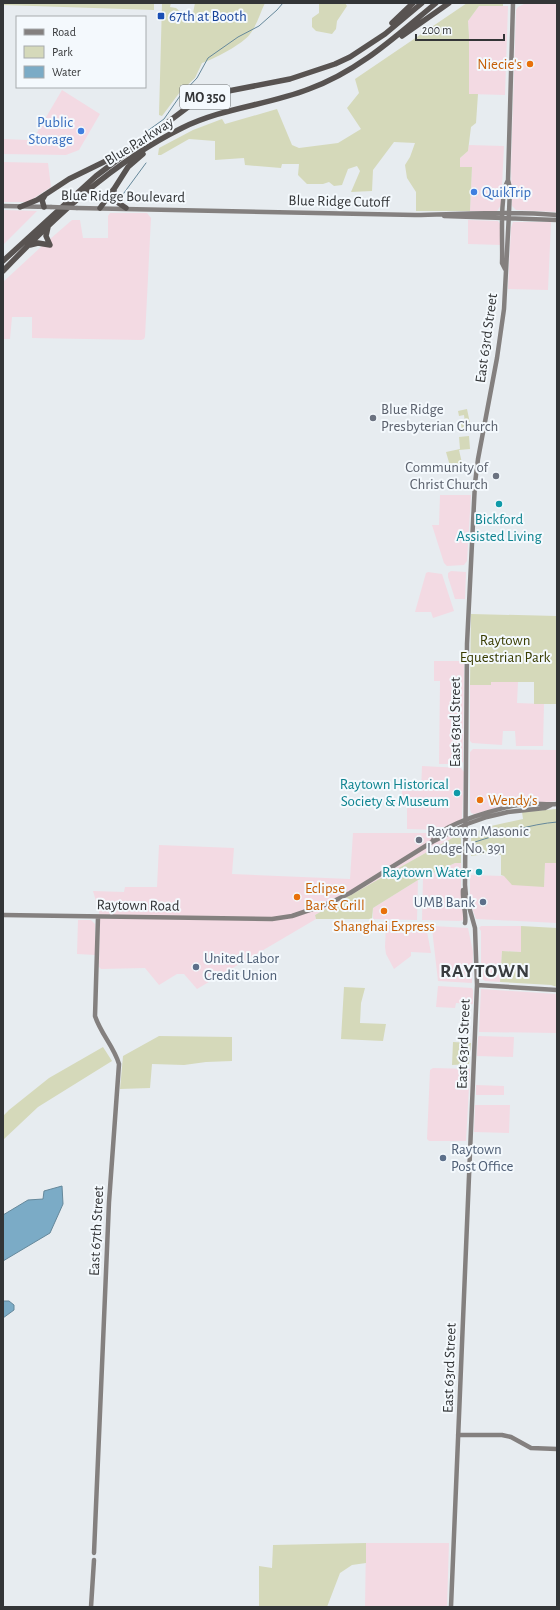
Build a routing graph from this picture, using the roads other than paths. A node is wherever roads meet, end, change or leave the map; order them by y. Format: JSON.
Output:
{"nodes":[{"id":1,"x":414,"y":3,"type":"edge"},
{"id":2,"x":422,"y":3,"type":"edge"},
{"id":3,"x":436,"y":3,"type":"edge"},
{"id":4,"x":449,"y":3,"type":"edge"},
{"id":5,"x":513,"y":4,"type":"edge"},
{"id":6,"x":364,"y":48,"type":"junction"},
{"id":7,"x":377,"y":53,"type":"junction"},
{"id":8,"x":193,"y":123,"type":"junction"},
{"id":9,"x":141,"y":142,"type":"junction"},
{"id":10,"x":508,"y":180,"type":"junction"},
{"id":11,"x":114,"y":189,"type":"junction"},
{"id":12,"x":46,"y":194,"type":"junction"},
{"id":13,"x":3,"y":206,"type":"edge"},
{"id":14,"x":20,"y":207,"type":"junction"},
{"id":15,"x":44,"y":207,"type":"junction"},
{"id":16,"x":100,"y":208,"type":"junction"},
{"id":17,"x":126,"y":208,"type":"junction"},
{"id":18,"x":242,"y":211,"type":"joint"},
{"id":19,"x":503,"y":213,"type":"junction"},
{"id":20,"x":509,"y":213,"type":"junction"},
{"id":21,"x":436,"y":215,"type":"junction"},
{"id":22,"x":557,"y":215,"type":"edge"},
{"id":23,"x":503,"y":219,"type":"junction"},
{"id":24,"x":509,"y":219,"type":"junction"},
{"id":25,"x":557,"y":220,"type":"edge"},
{"id":26,"x":48,"y":227,"type":"junction"},
{"id":27,"x":28,"y":246,"type":"junction"},
{"id":28,"x":3,"y":261,"type":"edge"},
{"id":29,"x":505,"y":269,"type":"junction"},
{"id":30,"x":3,"y":271,"type":"edge"},
{"id":31,"x":557,"y":804,"type":"edge"},
{"id":32,"x":467,"y":822,"type":"junction"},
{"id":33,"x":450,"y":832,"type":"junction"},
{"id":34,"x":466,"y":838,"type":"junction"},
{"id":35,"x":432,"y":842,"type":"junction"},
{"id":36,"x":465,"y":885,"type":"junction"},
{"id":37,"x":3,"y":915,"type":"edge"},
{"id":38,"x":98,"y":917,"type":"junction"},
{"id":39,"x":465,"y":923,"type":"dead end"},
{"id":40,"x":477,"y":985,"type":"junction"},
{"id":41,"x":557,"y":990,"type":"edge"},
{"id":42,"x":458,"y":1435,"type":"junction"},
{"id":43,"x":557,"y":1449,"type":"edge"},
{"id":44,"x":94,"y":1553,"type":"dead end"},
{"id":45,"x":94,"y":1560,"type":"dead end"},
{"id":46,"x":91,"y":1607,"type":"edge"},
{"id":47,"x":451,"y":1607,"type":"edge"}],
"edges":[{"from":1,"to":6,"type":"highway"},
{"from":2,"to":6,"type":"highway","name":"Blue Parkway","number":"MO 350"},
{"from":3,"to":7,"type":"highway","name":"Blue Parkway","number":"MO 350"},
{"from":4,"to":7,"type":"highway"},
{"from":5,"to":10,"type":"main road","name":"East 63rd Street"},
{"from":6,"to":9,"type":"highway","name":"Blue Parkway","number":"MO 350"},
{"from":7,"to":8,"type":"highway","name":"Blue Parkway","number":"MO 350"},
{"from":8,"to":11,"type":"highway"},
{"from":8,"to":26,"type":"highway","name":"Blue Parkway","number":"MO 350"},
{"from":9,"to":12,"type":"highway"},
{"from":9,"to":28,"type":"highway","name":"Blue Parkway","number":"MO 350"},
{"from":10,"to":19,"type":"main road","name":"East 63rd Street"},
{"from":10,"to":20,"type":"main road","name":"East 63rd Street"},
{"from":11,"to":16,"type":"highway"},
{"from":11,"to":17,"type":"highway"},
{"from":12,"to":14,"type":"highway"},
{"from":12,"to":15,"type":"highway"},
{"from":13,"to":14,"type":"main road","name":"Blue Ridge Boulevard"},
{"from":14,"to":15,"type":"main road","name":"Blue Ridge Boulevard"},
{"from":15,"to":16,"type":"main road","name":"Blue Ridge Boulevard","bridge":true},
{"from":16,"to":17,"type":"main road","name":"Blue Ridge Boulevard"},
{"from":17,"to":18,"type":"main road","name":"Blue Ridge Boulevard"},
{"from":18,"to":21,"type":"main road","name":"Blue Ridge Cutoff"},
{"from":19,"to":20,"type":"main road","name":"Blue Ridge Cutoff"},
{"from":19,"to":21,"type":"main road","name":"Blue Ridge Cutoff"},
{"from":19,"to":23,"type":"main road","name":"East 63rd Street"},
{"from":20,"to":22,"type":"main road","name":"Blue Ridge Cutoff"},
{"from":20,"to":24,"type":"main road","name":"East 63rd Street"},
{"from":21,"to":23,"type":"main road","name":"Blue Ridge Cutoff"},
{"from":23,"to":24,"type":"main road","name":"Blue Ridge Cutoff"},
{"from":23,"to":29,"type":"main road","name":"East 63rd Street"},
{"from":24,"to":25,"type":"main road","name":"Blue Ridge Cutoff"},
{"from":24,"to":29,"type":"main road","name":"East 63rd Street"},
{"from":26,"to":27,"type":"highway","name":"Blue Parkway","number":"MO 350"},
{"from":26,"to":27,"type":"highway"},
{"from":27,"to":30,"type":"highway","name":"Blue Parkway","number":"MO 350"},
{"from":29,"to":32,"type":"main road","name":"East 63rd Street"},
{"from":31,"to":32,"type":"main road"},
{"from":32,"to":33,"type":"main road"},
{"from":32,"to":34,"type":"main road","name":"East 63rd Street"},
{"from":32,"to":35,"type":"main road"},
{"from":33,"to":34,"type":"main road"},
{"from":33,"to":35,"type":"main road"},
{"from":34,"to":36,"type":"main road","name":"East 63rd Street"},
{"from":35,"to":38,"type":"main road","name":"Raytown Road"},
{"from":36,"to":39,"type":"main road"},
{"from":36,"to":40,"type":"main road","name":"East 63rd Street"},
{"from":37,"to":38,"type":"main road","name":"Raytown Road"},
{"from":38,"to":44,"type":"main road","name":"East 67th Street"},
{"from":40,"to":41,"type":"main road"},
{"from":40,"to":42,"type":"main road","name":"East 63rd Street"},
{"from":42,"to":43,"type":"main road"},
{"from":42,"to":47,"type":"main road","name":"East 63rd Street"},
{"from":45,"to":46,"type":"main road"}]}
